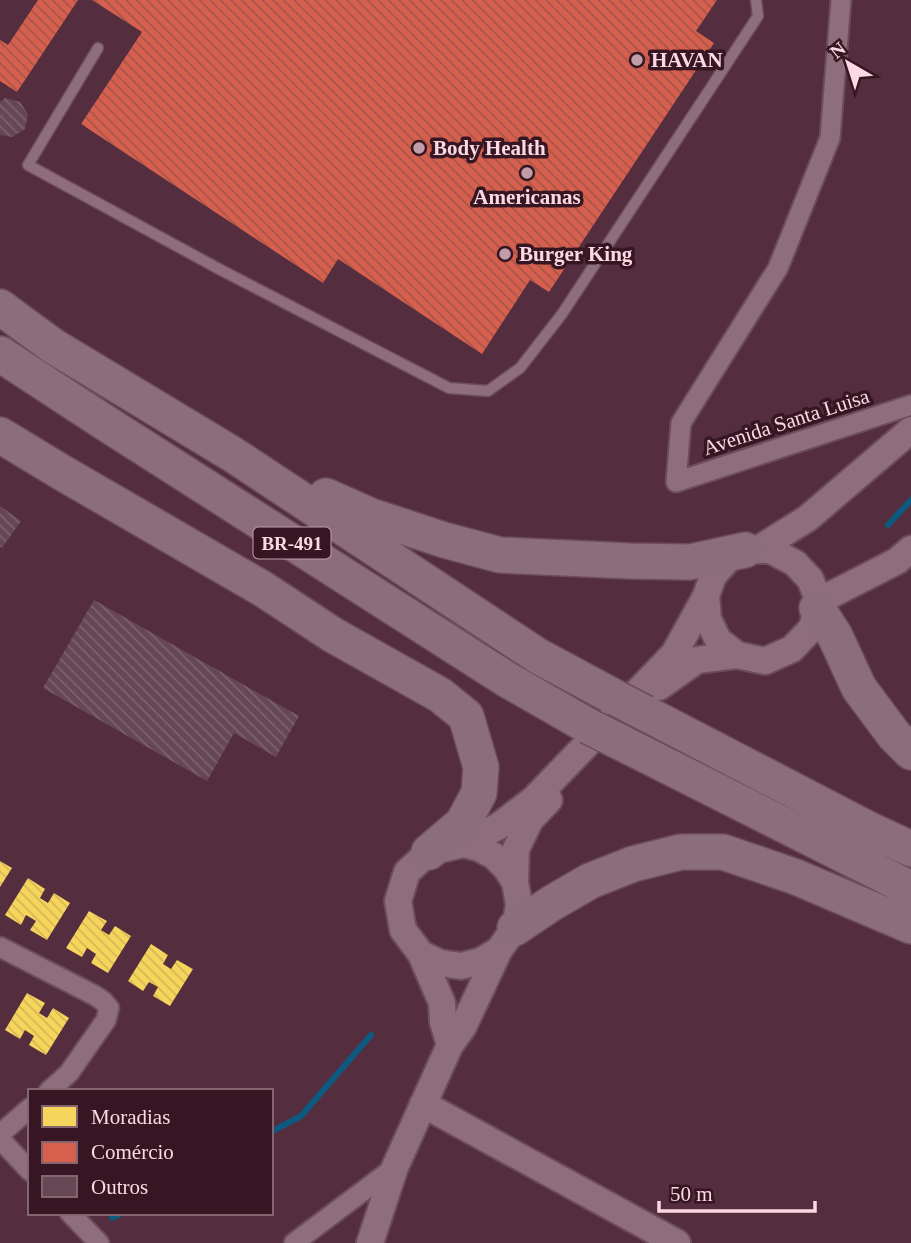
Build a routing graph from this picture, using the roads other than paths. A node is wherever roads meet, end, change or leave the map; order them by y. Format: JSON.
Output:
{"nodes":[{"id":1,"x":756,"y":0,"type":"edge"},
{"id":2,"x":841,"y":0,"type":"edge"},
{"id":3,"x":97,"y":48,"type":"dead end"},
{"id":4,"x":0,"y":307,"type":"edge"},
{"id":5,"x":0,"y":354,"type":"edge"},
{"id":6,"x":911,"y":405,"type":"edge"},
{"id":7,"x":911,"y":430,"type":"edge"},
{"id":8,"x":0,"y":435,"type":"edge"},
{"id":9,"x":232,"y":454,"type":"junction"},
{"id":10,"x":911,"y":549,"type":"edge"},
{"id":11,"x":751,"y":550,"type":"junction"},
{"id":12,"x":706,"y":596,"type":"junction"},
{"id":13,"x":818,"y":605,"type":"junction"},
{"id":14,"x":737,"y":655,"type":"junction"},
{"id":15,"x":911,"y":752,"type":"edge"},
{"id":16,"x":463,"y":844,"type":"junction"},
{"id":17,"x":911,"y":849,"type":"edge"},
{"id":18,"x":429,"y":852,"type":"junction"},
{"id":19,"x":515,"y":882,"type":"junction"},
{"id":20,"x":911,"y":889,"type":"edge"},
{"id":21,"x":911,"y":926,"type":"edge"},
{"id":22,"x":507,"y":939,"type":"junction"},
{"id":23,"x":0,"y":947,"type":"edge"},
{"id":24,"x":422,"y":954,"type":"junction"},
{"id":25,"x":450,"y":1045,"type":"junction"},
{"id":26,"x":51,"y":1089,"type":"edge"},
{"id":27,"x":423,"y":1104,"type":"junction"},
{"id":28,"x":28,"y":1110,"type":"edge"},
{"id":29,"x":0,"y":1134,"type":"edge"},
{"id":30,"x":0,"y":1139,"type":"edge"},
{"id":31,"x":395,"y":1167,"type":"junction"},
{"id":32,"x":28,"y":1169,"type":"edge"},
{"id":33,"x":72,"y":1215,"type":"edge"},
{"id":34,"x":99,"y":1243,"type":"edge"},
{"id":35,"x":294,"y":1243,"type":"edge"},
{"id":36,"x":370,"y":1243,"type":"edge"},
{"id":37,"x":677,"y":1243,"type":"edge"}],
"edges":[{"from":1,"to":3,"type":"lane"},
{"from":2,"to":6,"type":"street","name":"Avenida Santa Luisa"},
{"from":4,"to":9,"type":"highway","number":"BR-491"},
{"from":5,"to":20,"type":"highway","number":"BR-491","bridge":true},
{"from":7,"to":11,"type":"main road"},
{"from":8,"to":18,"type":"highway"},
{"from":9,"to":11,"type":"highway"},
{"from":9,"to":17,"type":"highway","number":"BR-491"},
{"from":10,"to":13,"type":"main road"},
{"from":11,"to":12,"type":"main road"},
{"from":11,"to":13,"type":"main road"},
{"from":12,"to":14,"type":"main road"},
{"from":12,"to":16,"type":"main road"},
{"from":13,"to":14,"type":"main road"},
{"from":13,"to":15,"type":"highway"},
{"from":14,"to":19,"type":"main road"},
{"from":16,"to":18,"type":"main road"},
{"from":16,"to":19,"type":"main road"},
{"from":18,"to":24,"type":"main road"},
{"from":19,"to":22,"type":"main road"},
{"from":21,"to":22,"type":"highway"},
{"from":22,"to":24,"type":"main road"},
{"from":22,"to":25,"type":"main road"},
{"from":23,"to":26,"type":"street"},
{"from":24,"to":25,"type":"main road"},
{"from":25,"to":27,"type":"main road"},
{"from":27,"to":31,"type":"main road"},
{"from":27,"to":37,"type":"main road"},
{"from":28,"to":29,"type":"street"},
{"from":30,"to":32,"type":"street"},
{"from":31,"to":35,"type":"street"},
{"from":31,"to":36,"type":"main road"},
{"from":33,"to":34,"type":"street"}]}
